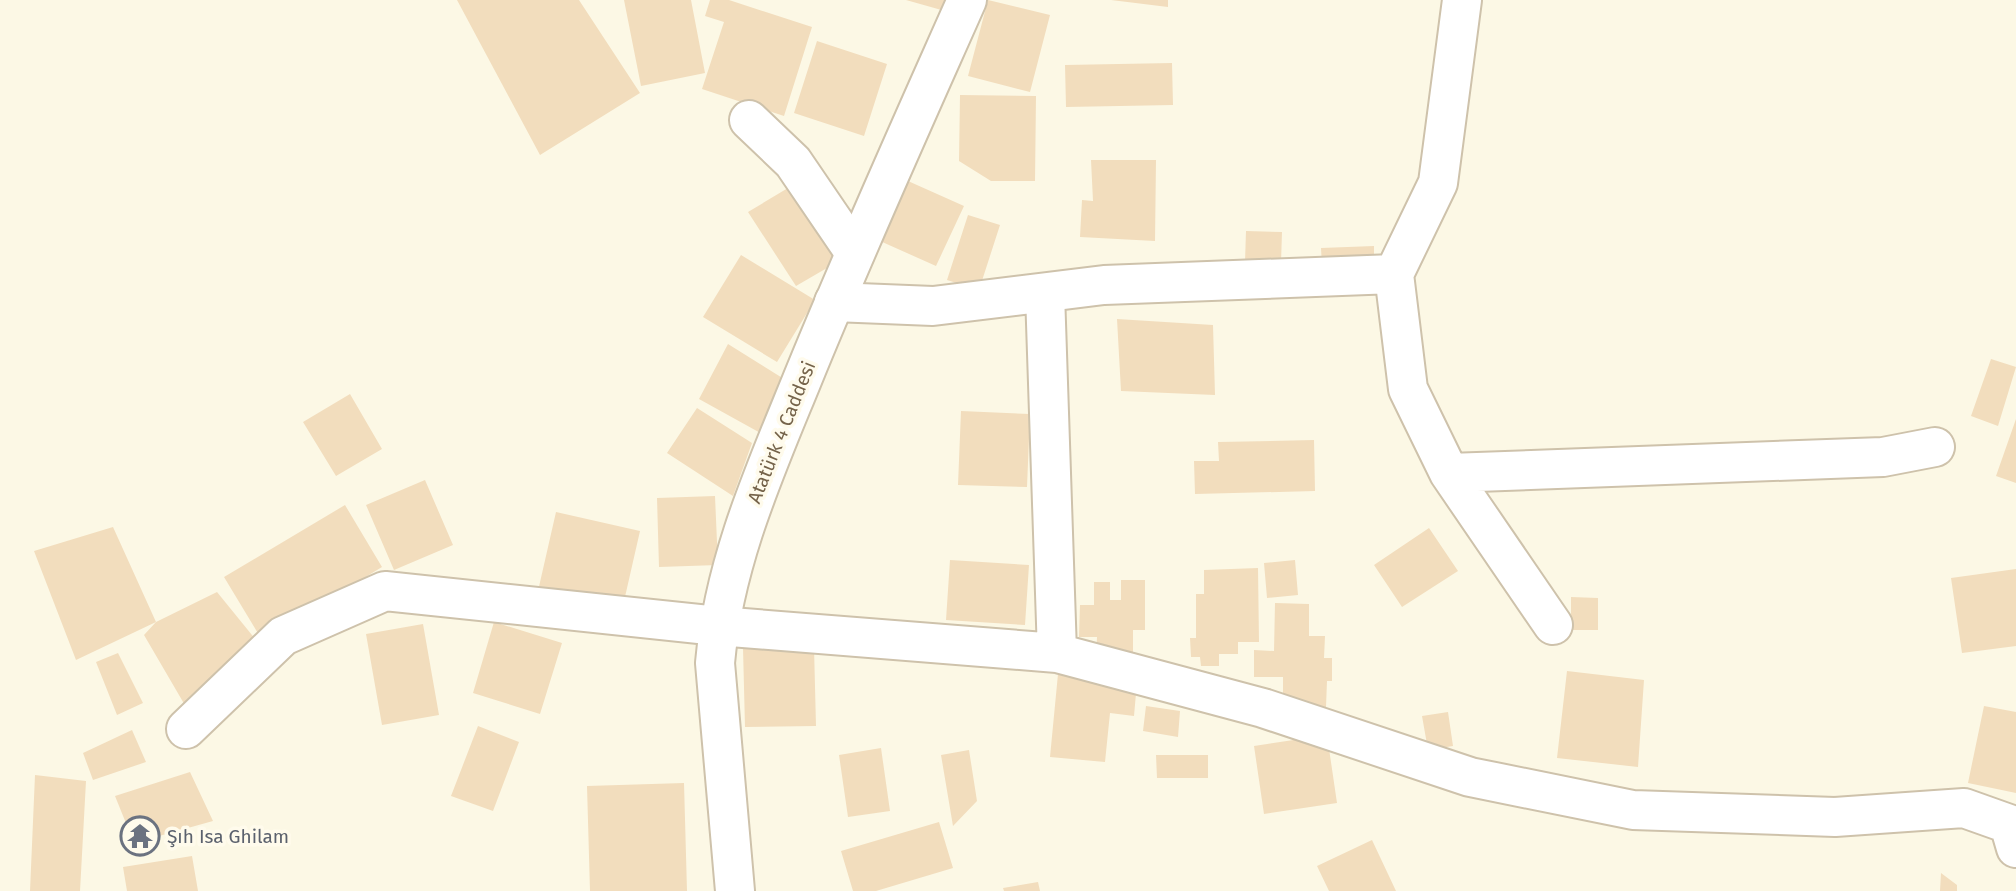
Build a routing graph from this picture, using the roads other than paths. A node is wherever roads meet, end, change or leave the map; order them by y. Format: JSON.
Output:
{"nodes":[{"id":1,"x":967,"y":0,"type":"edge"},
{"id":2,"x":1462,"y":0,"type":"edge"},
{"id":3,"x":749,"y":120,"type":"dead end"},
{"id":4,"x":855,"y":253,"type":"junction"},
{"id":5,"x":1394,"y":274,"type":"junction"},
{"id":6,"x":1045,"y":293,"type":"junction"},
{"id":7,"x":834,"y":302,"type":"junction"},
{"id":8,"x":1935,"y":447,"type":"dead end"},
{"id":9,"x":1449,"y":473,"type":"junction"},
{"id":10,"x":1553,"y":625,"type":"dead end"},
{"id":11,"x":718,"y":626,"type":"junction"},
{"id":12,"x":1057,"y":653,"type":"junction"},
{"id":13,"x":186,"y":729,"type":"dead end"},
{"id":14,"x":2014,"y":828,"type":"edge"},
{"id":15,"x":735,"y":891,"type":"edge"}],
"edges":[{"from":1,"to":4,"type":"street","name":"Atatürk 4 Caddesi"},
{"from":2,"to":5,"type":"street"},
{"from":3,"to":4,"type":"street"},
{"from":4,"to":7,"type":"street","name":"Atatürk 4 Caddesi"},
{"from":5,"to":6,"type":"street"},
{"from":5,"to":9,"type":"street"},
{"from":6,"to":7,"type":"street"},
{"from":6,"to":12,"type":"street"},
{"from":7,"to":11,"type":"street","name":"Atatürk 4 Caddesi"},
{"from":8,"to":9,"type":"street"},
{"from":9,"to":10,"type":"street"},
{"from":11,"to":12,"type":"street"},
{"from":11,"to":13,"type":"street"},
{"from":11,"to":15,"type":"street","name":"Atatürk 4 Caddesi"},
{"from":12,"to":14,"type":"street"}]}
